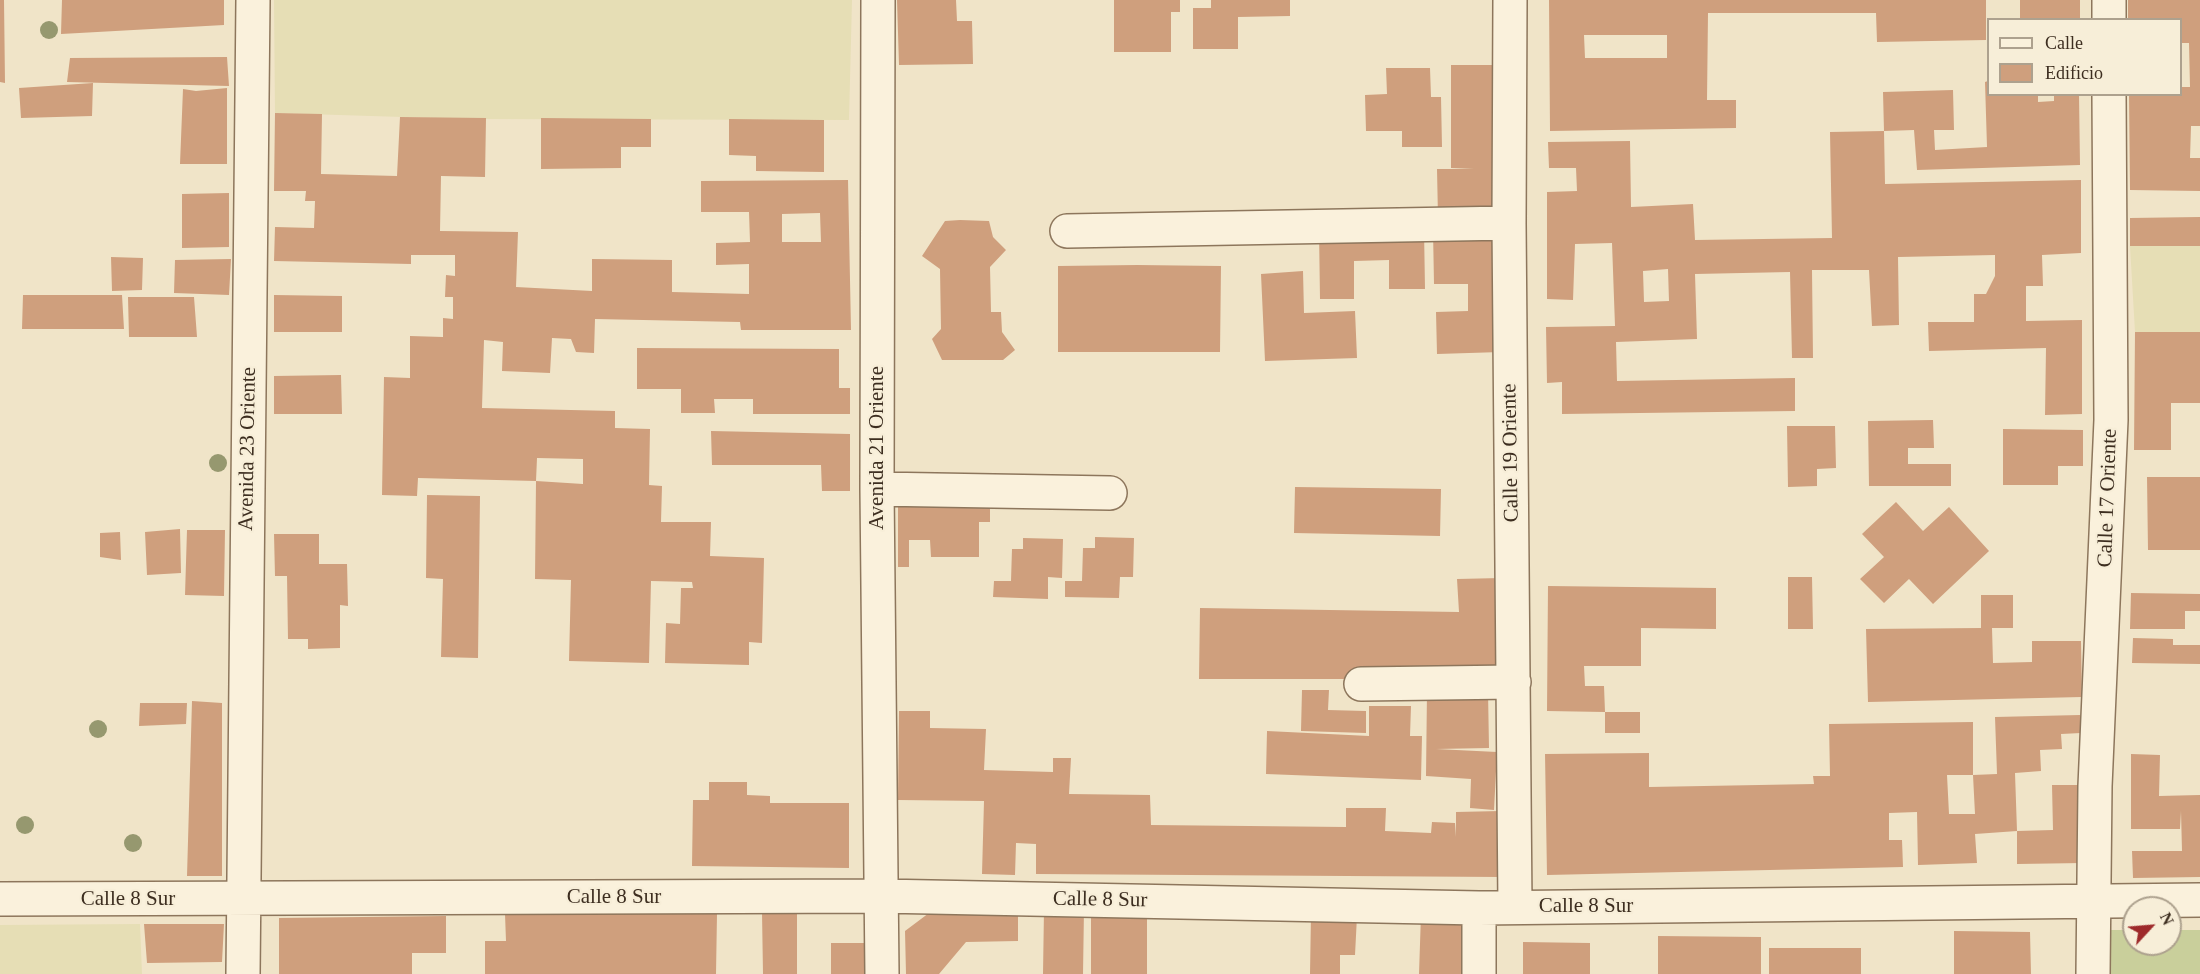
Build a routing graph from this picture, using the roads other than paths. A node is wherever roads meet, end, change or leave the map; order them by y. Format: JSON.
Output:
{"nodes":[{"id":1,"x":253,"y":0,"type":"edge"},
{"id":2,"x":878,"y":0,"type":"edge"},
{"id":3,"x":1509,"y":0,"type":"edge"},
{"id":4,"x":2109,"y":0,"type":"edge"},
{"id":5,"x":2109,"y":18,"type":"edge"},
{"id":6,"x":2109,"y":96,"type":"edge"},
{"id":7,"x":1509,"y":223,"type":"junction"},
{"id":8,"x":1067,"y":231,"type":"dead end"},
{"id":9,"x":877,"y":489,"type":"junction"},
{"id":10,"x":1110,"y":494,"type":"dead end"},
{"id":11,"x":1514,"y":682,"type":"junction"},
{"id":12,"x":1361,"y":684,"type":"dead end"},
{"id":13,"x":881,"y":896,"type":"junction"},
{"id":14,"x":243,"y":898,"type":"junction"},
{"id":15,"x":0,"y":899,"type":"edge"},
{"id":16,"x":2200,"y":900,"type":"edge"},
{"id":17,"x":2093,"y":902,"type":"junction"},
{"id":18,"x":1515,"y":906,"type":"junction"},
{"id":19,"x":1479,"y":908,"type":"junction"},
{"id":20,"x":243,"y":974,"type":"edge"},
{"id":21,"x":882,"y":974,"type":"edge"},
{"id":22,"x":1479,"y":974,"type":"edge"},
{"id":23,"x":2093,"y":974,"type":"edge"}],
"edges":[{"from":1,"to":14,"type":"street","name":"Avenida 23 Oriente"},
{"from":2,"to":9,"type":"street","name":"Avenida 21 Oriente"},
{"from":3,"to":7,"type":"street","name":"Calle 19 Oriente"},
{"from":4,"to":5,"type":"street"},
{"from":6,"to":17,"type":"street","name":"Calle 17 Oriente"},
{"from":7,"to":8,"type":"street"},
{"from":7,"to":11,"type":"street","name":"Calle 19 Oriente"},
{"from":9,"to":10,"type":"street"},
{"from":9,"to":13,"type":"street","name":"Avenida 21 Oriente"},
{"from":11,"to":12,"type":"street"},
{"from":11,"to":18,"type":"street","name":"Calle 19 Oriente"},
{"from":13,"to":14,"type":"street","name":"Calle 8 Sur"},
{"from":13,"to":19,"type":"street","name":"Calle 8 Sur"},
{"from":13,"to":21,"type":"street","name":"Avenida 21 Oriente"},
{"from":14,"to":15,"type":"street","name":"Calle 8 Sur"},
{"from":14,"to":20,"type":"street","name":"Avenida 23 Oriente"},
{"from":16,"to":17,"type":"street","name":"Calle 8 Sur"},
{"from":17,"to":18,"type":"street","name":"Calle 8 Sur"},
{"from":17,"to":23,"type":"street","name":"Calle 17 Oriente"},
{"from":18,"to":19,"type":"street","name":"Calle 8 Sur"},
{"from":19,"to":22,"type":"street"}]}
